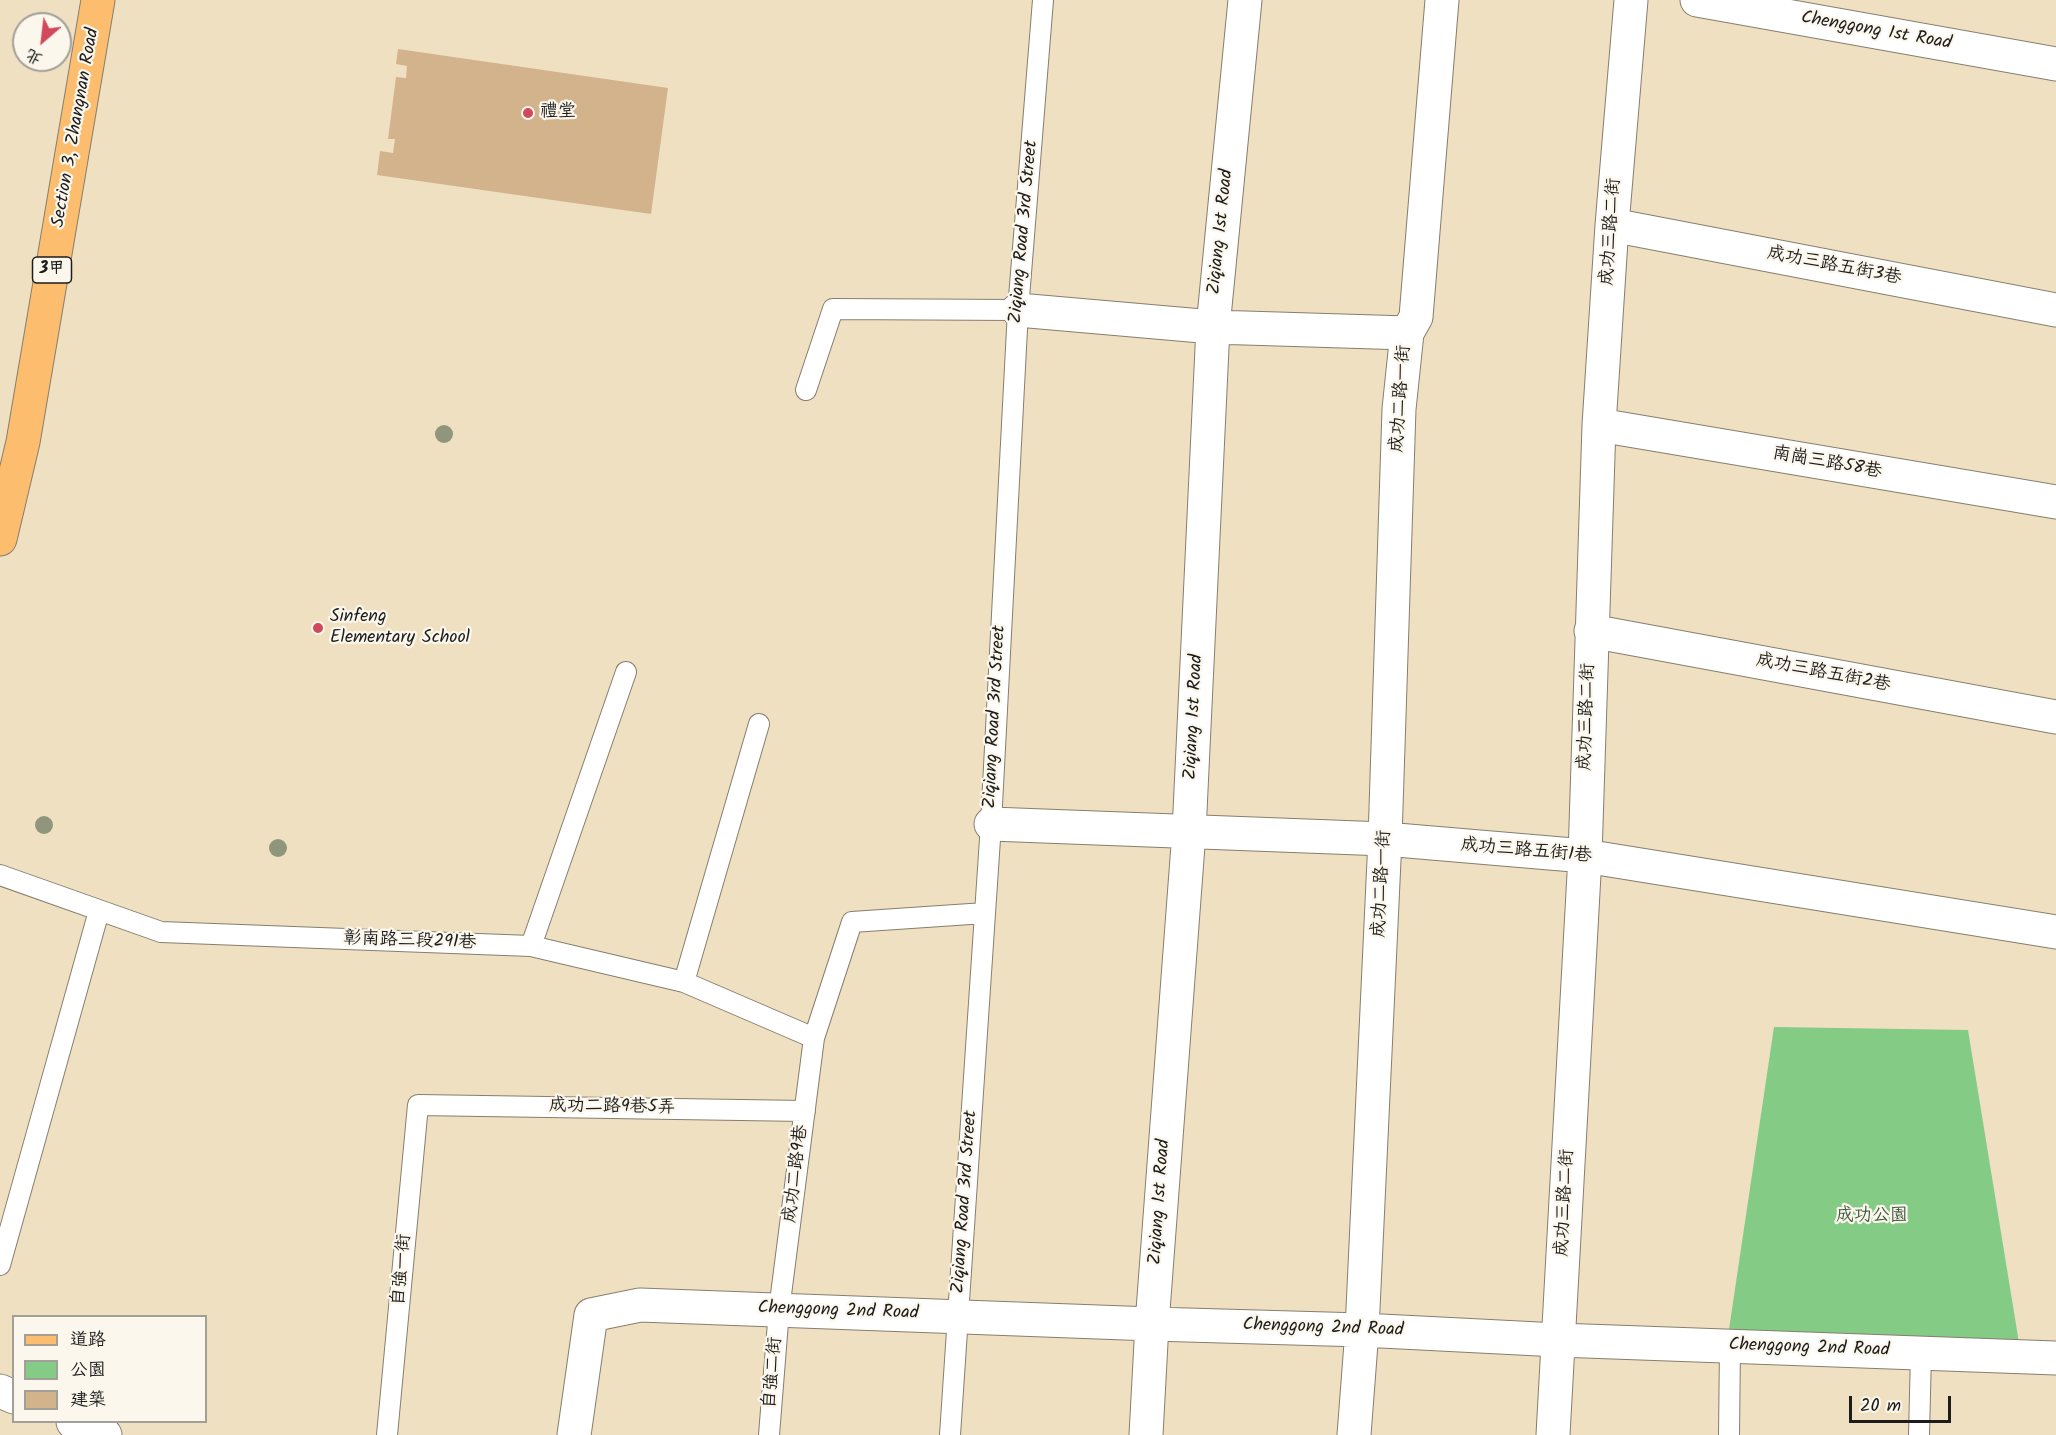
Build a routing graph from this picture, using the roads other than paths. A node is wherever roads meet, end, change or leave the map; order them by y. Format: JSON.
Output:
{"nodes":[{"id":1,"x":98,"y":0,"type":"edge"},
{"id":2,"x":1043,"y":0,"type":"edge"},
{"id":3,"x":1245,"y":0,"type":"edge"},
{"id":4,"x":1442,"y":0,"type":"edge"},
{"id":5,"x":1630,"y":0,"type":"edge"},
{"id":6,"x":1697,"y":0,"type":"edge"},
{"id":7,"x":2056,"y":64,"type":"edge"},
{"id":8,"x":1612,"y":225,"type":"junction"},
{"id":9,"x":1018,"y":310,"type":"junction"},
{"id":10,"x":2056,"y":310,"type":"edge"},
{"id":11,"x":1213,"y":327,"type":"junction"},
{"id":12,"x":1407,"y":333,"type":"junction"},
{"id":13,"x":806,"y":390,"type":"dead end"},
{"id":14,"x":1599,"y":425,"type":"junction"},
{"id":15,"x":2056,"y":502,"type":"edge"},
{"id":16,"x":0,"y":539,"type":"edge"},
{"id":17,"x":1591,"y":631,"type":"junction"},
{"id":18,"x":626,"y":672,"type":"dead end"},
{"id":19,"x":2056,"y":717,"type":"edge"},
{"id":20,"x":759,"y":724,"type":"dead end"},
{"id":21,"x":991,"y":824,"type":"junction"},
{"id":22,"x":1189,"y":832,"type":"junction"},
{"id":23,"x":1385,"y":839,"type":"junction"},
{"id":24,"x":1585,"y":856,"type":"junction"},
{"id":25,"x":0,"y":875,"type":"edge"},
{"id":26,"x":99,"y":910,"type":"junction"},
{"id":27,"x":985,"y":913,"type":"junction"},
{"id":28,"x":2056,"y":932,"type":"edge"},
{"id":29,"x":531,"y":946,"type":"junction"},
{"id":30,"x":684,"y":982,"type":"junction"},
{"id":31,"x":814,"y":1038,"type":"junction"},
{"id":32,"x":418,"y":1105,"type":"joint"},
{"id":33,"x":805,"y":1111,"type":"junction"},
{"id":34,"x":0,"y":1265,"type":"edge"},
{"id":35,"x":780,"y":1310,"type":"junction"},
{"id":36,"x":958,"y":1317,"type":"junction"},
{"id":37,"x":1152,"y":1324,"type":"junction"},
{"id":38,"x":1362,"y":1330,"type":"junction"},
{"id":39,"x":1558,"y":1340,"type":"junction"},
{"id":40,"x":1730,"y":1346,"type":"junction"},
{"id":41,"x":1921,"y":1353,"type":"junction"},
{"id":42,"x":2056,"y":1358,"type":"edge"},
{"id":43,"x":75,"y":1423,"type":"edge"},
{"id":44,"x":105,"y":1435,"type":"edge"},
{"id":45,"x":387,"y":1435,"type":"edge"},
{"id":46,"x":574,"y":1435,"type":"edge"},
{"id":47,"x":769,"y":1435,"type":"edge"},
{"id":48,"x":950,"y":1435,"type":"edge"},
{"id":49,"x":1146,"y":1435,"type":"edge"},
{"id":50,"x":1354,"y":1435,"type":"edge"},
{"id":51,"x":1553,"y":1435,"type":"edge"},
{"id":52,"x":1729,"y":1435,"type":"edge"},
{"id":53,"x":1919,"y":1435,"type":"edge"}],
"edges":[{"from":1,"to":16,"type":"main road","name":"Section 3, Zhangnan Road","number":"3甲"},
{"from":2,"to":9,"type":"lane","name":"Ziqiang Road 3rd Street"},
{"from":3,"to":11,"type":"street","name":"Ziqiang 1st Road"},
{"from":4,"to":12,"type":"street","name":"成功二路一街"},
{"from":5,"to":8,"type":"street","name":"成功三路二街"},
{"from":6,"to":7,"type":"street","name":"Chenggong 1st Road"},
{"from":8,"to":10,"type":"street","name":"成功三路五街3巷"},
{"from":8,"to":14,"type":"street","name":"成功三路二街"},
{"from":9,"to":11,"type":"street"},
{"from":9,"to":13,"type":"lane"},
{"from":9,"to":21,"type":"lane","name":"Ziqiang Road 3rd Street"},
{"from":11,"to":12,"type":"street"},
{"from":11,"to":22,"type":"street","name":"Ziqiang 1st Road"},
{"from":12,"to":23,"type":"street","name":"成功二路一街"},
{"from":14,"to":15,"type":"street","name":"南崗三路58巷"},
{"from":14,"to":17,"type":"street","name":"成功三路二街"},
{"from":17,"to":19,"type":"street","name":"成功三路五街2巷"},
{"from":17,"to":24,"type":"street","name":"成功三路二街"},
{"from":18,"to":29,"type":"lane"},
{"from":20,"to":30,"type":"lane"},
{"from":21,"to":22,"type":"street","name":"成功三路五街1巷"},
{"from":21,"to":27,"type":"lane","name":"Ziqiang Road 3rd Street"},
{"from":22,"to":23,"type":"street","name":"成功三路五街1巷"},
{"from":22,"to":37,"type":"street","name":"Ziqiang 1st Road"},
{"from":23,"to":24,"type":"street","name":"成功三路五街1巷"},
{"from":23,"to":38,"type":"street","name":"成功二路一街"},
{"from":24,"to":28,"type":"street","name":"成功三路五街1巷"},
{"from":24,"to":39,"type":"street","name":"成功三路二街"},
{"from":25,"to":26,"type":"lane","name":"彰南路三段291巷"},
{"from":26,"to":29,"type":"lane","name":"彰南路三段291巷"},
{"from":26,"to":34,"type":"lane"},
{"from":27,"to":31,"type":"lane","name":"成功二路9巷"},
{"from":27,"to":36,"type":"lane","name":"Ziqiang Road 3rd Street"},
{"from":29,"to":30,"type":"lane","name":"彰南路三段291巷"},
{"from":30,"to":31,"type":"lane","name":"彰南路三段291巷"},
{"from":31,"to":33,"type":"lane","name":"成功二路9巷"},
{"from":32,"to":33,"type":"lane","name":"成功二路9巷5弄"},
{"from":32,"to":45,"type":"lane","name":"自強一街"},
{"from":33,"to":35,"type":"lane","name":"成功二路9巷"},
{"from":35,"to":36,"type":"street","name":"Chenggong 2nd Road"},
{"from":35,"to":46,"type":"street","name":"Chenggong 2nd Road"},
{"from":35,"to":47,"type":"lane","name":"自強二街"},
{"from":36,"to":37,"type":"street","name":"Chenggong 2nd Road"},
{"from":36,"to":48,"type":"lane","name":"Ziqiang Road 3rd Street"},
{"from":37,"to":38,"type":"street","name":"Chenggong 2nd Road"},
{"from":37,"to":49,"type":"street","name":"Ziqiang 1st Road"},
{"from":38,"to":39,"type":"street","name":"Chenggong 2nd Road"},
{"from":38,"to":50,"type":"street","name":"成功二路一街"},
{"from":39,"to":40,"type":"street","name":"Chenggong 2nd Road"},
{"from":39,"to":51,"type":"street","name":"成功三路二街"},
{"from":40,"to":41,"type":"street","name":"Chenggong 2nd Road"},
{"from":40,"to":52,"type":"lane"},
{"from":41,"to":42,"type":"street","name":"Chenggong 2nd Road"},
{"from":41,"to":53,"type":"lane"},
{"from":43,"to":44,"type":"street"}]}
